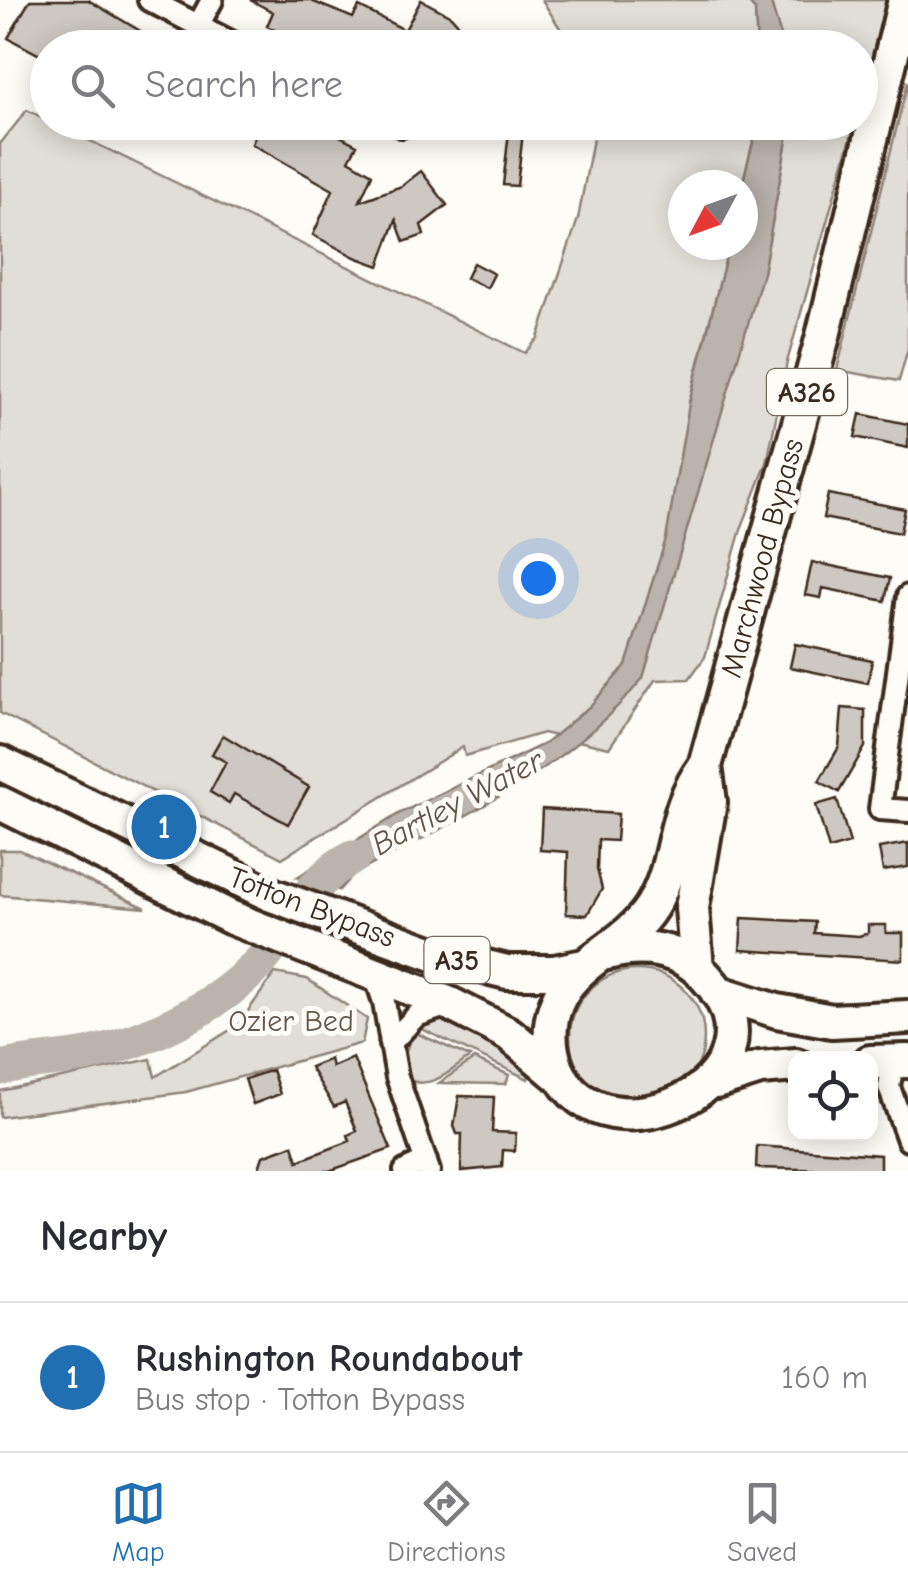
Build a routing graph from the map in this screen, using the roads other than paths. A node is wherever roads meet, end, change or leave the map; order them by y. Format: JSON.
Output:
{"nodes":[{"id":1,"x":149,"y":0,"type":"edge"},
{"id":2,"x":212,"y":0,"type":"edge"},
{"id":3,"x":905,"y":0,"type":"edge"},
{"id":4,"x":198,"y":26,"type":"junction"},
{"id":5,"x":206,"y":30,"type":"edge"},
{"id":6,"x":878,"y":111,"type":"edge"},
{"id":7,"x":871,"y":140,"type":"edge"},
{"id":8,"x":908,"y":596,"type":"edge"},
{"id":9,"x":0,"y":763,"type":"edge"},
{"id":10,"x":705,"y":766,"type":"junction"},
{"id":11,"x":0,"y":804,"type":"edge"},
{"id":12,"x":908,"y":810,"type":"edge"},
{"id":13,"x":596,"y":959,"type":"junction"},
{"id":14,"x":374,"y":972,"type":"junction"},
{"id":15,"x":707,"y":980,"type":"junction"},
{"id":16,"x":450,"y":1004,"type":"junction"},
{"id":17,"x":908,"y":1017,"type":"edge"},
{"id":18,"x":390,"y":1044,"type":"junction"},
{"id":19,"x":890,"y":1061,"type":"edge"},
{"id":20,"x":788,"y":1066,"type":"edge"},
{"id":21,"x":560,"y":1078,"type":"junction"},
{"id":22,"x":716,"y":1082,"type":"junction"},
{"id":23,"x":908,"y":1140,"type":"edge"},
{"id":24,"x":428,"y":1166,"type":"edge"},
{"id":25,"x":404,"y":1171,"type":"edge"}],
"edges":[{"from":1,"to":4,"type":"street"},
{"from":2,"to":4,"type":"street"},
{"from":3,"to":6,"type":"main road","name":"Marchwood Bypass","number":"A326"},
{"from":4,"to":5,"type":"street"},
{"from":7,"to":10,"type":"main road","name":"Marchwood Bypass","number":"A326"},
{"from":8,"to":12,"type":"street"},
{"from":9,"to":13,"type":"main road","name":"Totton Bypass","number":"A35"},
{"from":10,"to":13,"type":"main road","name":"Marchwood Bypass","number":"A326"},
{"from":10,"to":15,"type":"main road","name":"Marchwood Bypass","number":"A326"},
{"from":11,"to":14,"type":"main road","name":"Totton Bypass","number":"A35"},
{"from":13,"to":15,"type":"main road"},
{"from":13,"to":21,"type":"main road"},
{"from":14,"to":16,"type":"main road","name":"Totton Bypass","number":"A35"},
{"from":14,"to":18,"type":"street"},
{"from":15,"to":17,"type":"main road"},
{"from":15,"to":22,"type":"main road"},
{"from":16,"to":18,"type":"street"},
{"from":16,"to":21,"type":"main road","name":"Totton Bypass","number":"A35"},
{"from":18,"to":24,"type":"street"},
{"from":19,"to":23,"type":"street"},
{"from":20,"to":22,"type":"main road"},
{"from":21,"to":22,"type":"main road"},
{"from":24,"to":25,"type":"street"}]}
